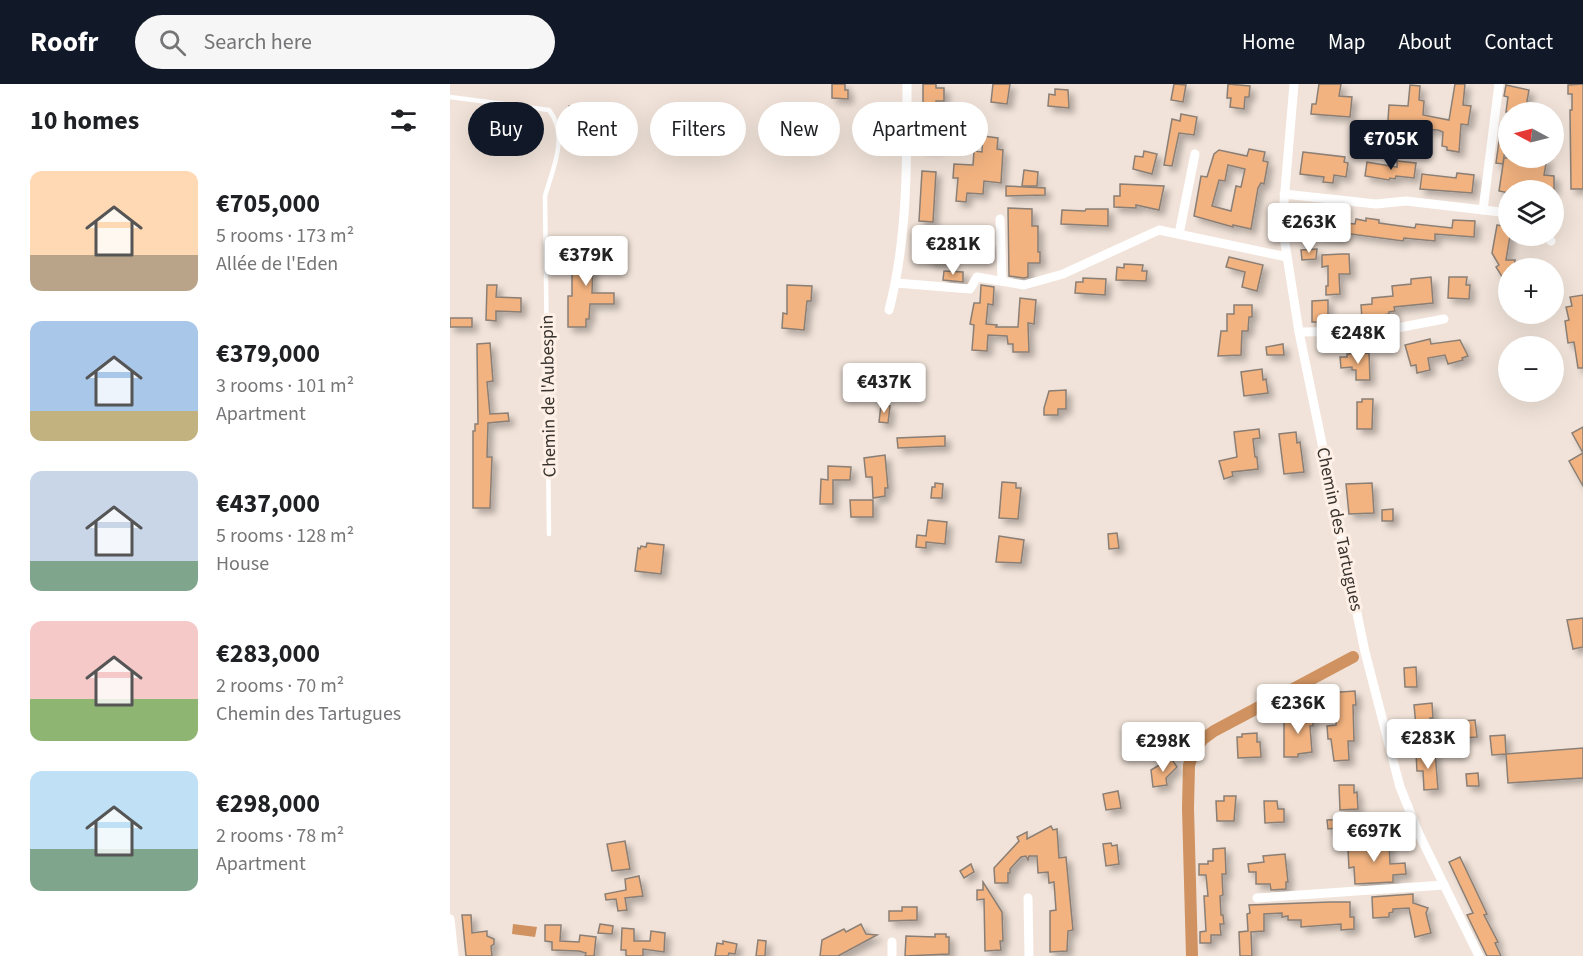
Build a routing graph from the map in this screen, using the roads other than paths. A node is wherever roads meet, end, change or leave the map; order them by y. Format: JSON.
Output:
{"nodes":[{"id":1,"x":907,"y":84,"type":"edge"},
{"id":2,"x":1294,"y":84,"type":"edge"},
{"id":3,"x":1499,"y":84,"type":"edge"},
{"id":4,"x":450,"y":97,"type":"edge"},
{"id":5,"x":1194,"y":154,"type":"dead end"},
{"id":6,"x":1284,"y":194,"type":"junction"},
{"id":7,"x":1483,"y":210,"type":"junction"},
{"id":8,"x":1498,"y":212,"type":"edge"},
{"id":9,"x":1000,"y":219,"type":"dead end"},
{"id":10,"x":1179,"y":234,"type":"junction"},
{"id":11,"x":1287,"y":257,"type":"junction"},
{"id":12,"x":1002,"y":281,"type":"junction"},
{"id":13,"x":896,"y":283,"type":"junction"},
{"id":14,"x":890,"y":310,"type":"dead end"},
{"id":15,"x":1444,"y":319,"type":"dead end"},
{"id":16,"x":1299,"y":332,"type":"junction"},
{"id":17,"x":549,"y":534,"type":"dead end"},
{"id":18,"x":1444,"y":885,"type":"junction"},
{"id":19,"x":1028,"y":898,"type":"dead end"},
{"id":20,"x":1257,"y":898,"type":"dead end"},
{"id":21,"x":450,"y":919,"type":"edge"},
{"id":22,"x":892,"y":942,"type":"dead end"},
{"id":23,"x":454,"y":956,"type":"edge"},
{"id":24,"x":892,"y":956,"type":"edge"},
{"id":25,"x":1029,"y":956,"type":"edge"},
{"id":26,"x":1479,"y":956,"type":"edge"}],
"edges":[{"from":1,"to":13,"type":"street"},
{"from":2,"to":6,"type":"street","name":"Chemin des Tartugues"},
{"from":3,"to":7,"type":"street"},
{"from":4,"to":17,"type":"lane","name":"Chemin de l'Aubespin"},
{"from":5,"to":10,"type":"street"},
{"from":6,"to":7,"type":"street"},
{"from":6,"to":11,"type":"street","name":"Chemin des Tartugues"},
{"from":7,"to":8,"type":"street"},
{"from":9,"to":12,"type":"street"},
{"from":10,"to":11,"type":"street"},
{"from":10,"to":12,"type":"street"},
{"from":11,"to":16,"type":"street","name":"Chemin des Tartugues"},
{"from":12,"to":13,"type":"street"},
{"from":13,"to":14,"type":"street"},
{"from":15,"to":16,"type":"street"},
{"from":16,"to":18,"type":"street","name":"Chemin des Tartugues"},
{"from":18,"to":20,"type":"street"},
{"from":18,"to":26,"type":"street","name":"Chemin des Tartugues"},
{"from":19,"to":25,"type":"street"},
{"from":21,"to":23,"type":"street"},
{"from":22,"to":24,"type":"street"}]}
